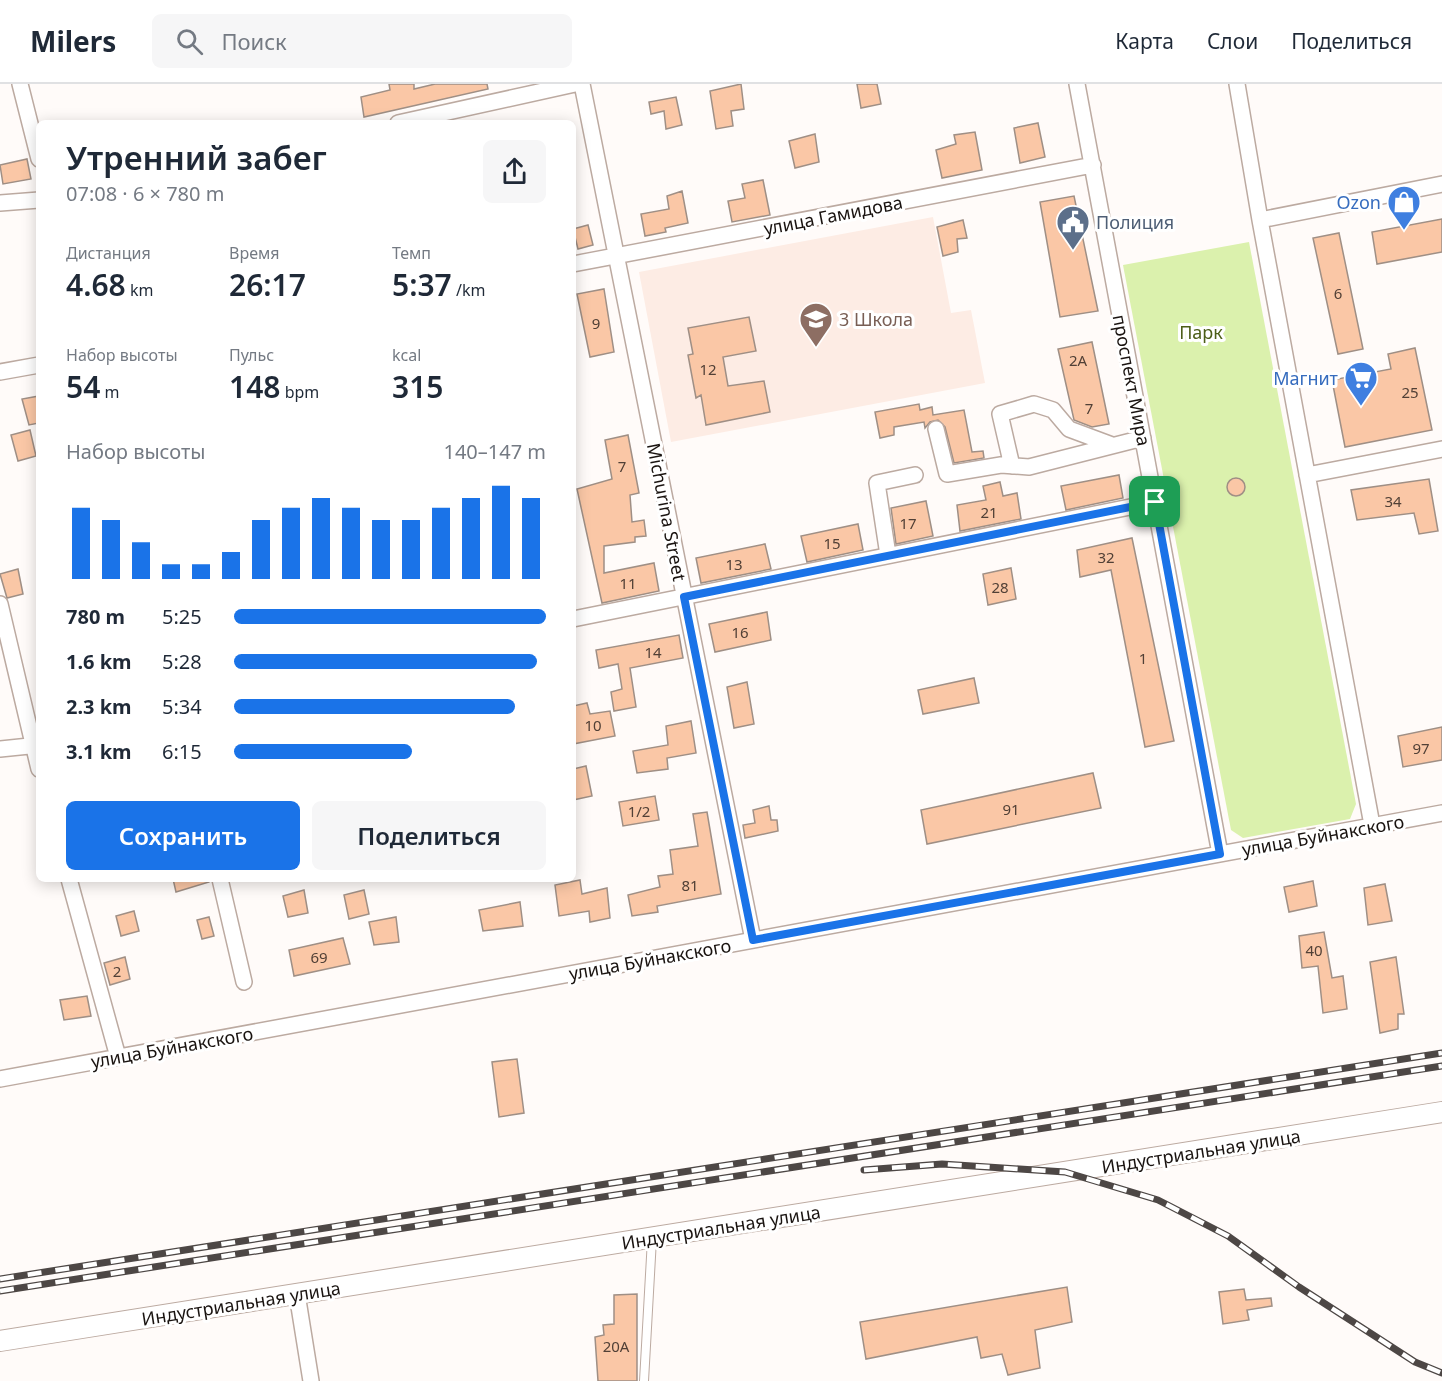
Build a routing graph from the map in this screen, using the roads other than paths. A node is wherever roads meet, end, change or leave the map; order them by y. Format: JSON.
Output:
{"nodes":[{"id":1,"x":20,"y":84,"type":"edge"},
{"id":2,"x":576,"y":84,"type":"edge"},
{"id":3,"x":582,"y":84,"type":"edge"},
{"id":4,"x":1077,"y":84,"type":"edge"},
{"id":5,"x":1237,"y":84,"type":"edge"},
{"id":6,"x":412,"y":120,"type":"edge"},
{"id":7,"x":36,"y":147,"type":"edge"},
{"id":8,"x":1093,"y":165,"type":"junction"},
{"id":9,"x":1442,"y":184,"type":"edge"},
{"id":10,"x":36,"y":200,"type":"edge"},
{"id":11,"x":0,"y":203,"type":"edge"},
{"id":12,"x":1260,"y":220,"type":"junction"},
{"id":13,"x":616,"y":256,"type":"junction"},
{"id":14,"x":576,"y":263,"type":"edge"},
{"id":15,"x":36,"y":366,"type":"edge"},
{"id":16,"x":0,"y":372,"type":"edge"},
{"id":17,"x":936,"y":429,"type":"dead end"},
{"id":18,"x":1143,"y":438,"type":"junction"},
{"id":19,"x":1112,"y":445,"type":"junction"},
{"id":20,"x":1442,"y":449,"type":"edge"},
{"id":21,"x":1012,"y":466,"type":"junction"},
{"id":22,"x":915,"y":475,"type":"dead end"},
{"id":23,"x":1307,"y":475,"type":"junction"},
{"id":24,"x":1155,"y":502,"type":"junction"},
{"id":25,"x":888,"y":555,"type":"junction"},
{"id":26,"x":684,"y":597,"type":"junction"},
{"id":27,"x":0,"y":604,"type":"edge"},
{"id":28,"x":576,"y":618,"type":"edge"},
{"id":29,"x":36,"y":746,"type":"edge"},
{"id":30,"x":0,"y":749,"type":"edge"},
{"id":31,"x":1442,"y":813,"type":"edge"},
{"id":32,"x":1372,"y":825,"type":"junction"},
{"id":33,"x":1220,"y":854,"type":"junction"},
{"id":34,"x":70,"y":882,"type":"edge"},
{"id":35,"x":221,"y":882,"type":"edge"},
{"id":36,"x":753,"y":940,"type":"junction"},
{"id":37,"x":244,"y":982,"type":"dead end"},
{"id":38,"x":118,"y":1057,"type":"junction"},
{"id":39,"x":0,"y":1079,"type":"edge"},
{"id":40,"x":1442,"y":1112,"type":"edge"},
{"id":41,"x":652,"y":1238,"type":"junction"},
{"id":42,"x":297,"y":1294,"type":"junction"},
{"id":43,"x":0,"y":1341,"type":"edge"},
{"id":44,"x":311,"y":1381,"type":"edge"},
{"id":45,"x":644,"y":1381,"type":"edge"}],
"edges":[{"from":1,"to":7,"type":"street"},
{"from":2,"to":6,"type":"street"},
{"from":3,"to":13,"type":"street","name":"Michurina Street"},
{"from":4,"to":8,"type":"street","name":"проспект Мира"},
{"from":5,"to":12,"type":"street"},
{"from":8,"to":13,"type":"street","name":"улица Гамидова"},
{"from":8,"to":18,"type":"street","name":"проспект Мира"},
{"from":9,"to":12,"type":"street"},
{"from":10,"to":11,"type":"street"},
{"from":12,"to":23,"type":"street"},
{"from":13,"to":14,"type":"street","name":"улица Гамидова"},
{"from":13,"to":26,"type":"street","name":"Michurina Street"},
{"from":15,"to":16,"type":"street"},
{"from":17,"to":21,"type":"street"},
{"from":18,"to":19,"type":"street"},
{"from":18,"to":24,"type":"street","name":"проспект Мира"},
{"from":19,"to":21,"type":"street"},
{"from":19,"to":21,"type":"street"},
{"from":20,"to":23,"type":"street"},
{"from":22,"to":25,"type":"street"},
{"from":23,"to":32,"type":"street"},
{"from":24,"to":25,"type":"street"},
{"from":24,"to":33,"type":"street","name":"проспект Мира"},
{"from":25,"to":26,"type":"street"},
{"from":26,"to":28,"type":"street"},
{"from":26,"to":36,"type":"street","name":"Michurina Street"},
{"from":27,"to":29,"type":"street"},
{"from":29,"to":30,"type":"street"},
{"from":31,"to":32,"type":"street","name":"улица Буйнакского"},
{"from":32,"to":33,"type":"street","name":"улица Буйнакского"},
{"from":33,"to":36,"type":"street","name":"улица Буйнакского"},
{"from":34,"to":38,"type":"street"},
{"from":35,"to":37,"type":"street"},
{"from":36,"to":38,"type":"street","name":"улица Буйнакского"},
{"from":38,"to":39,"type":"street","name":"улица Буйнакского"},
{"from":40,"to":41,"type":"street","name":"Индустриальная улица"},
{"from":41,"to":42,"type":"street","name":"Индустриальная улица"},
{"from":41,"to":45,"type":"lane"},
{"from":42,"to":43,"type":"street","name":"Индустриальная улица"},
{"from":42,"to":44,"type":"street"}]}
